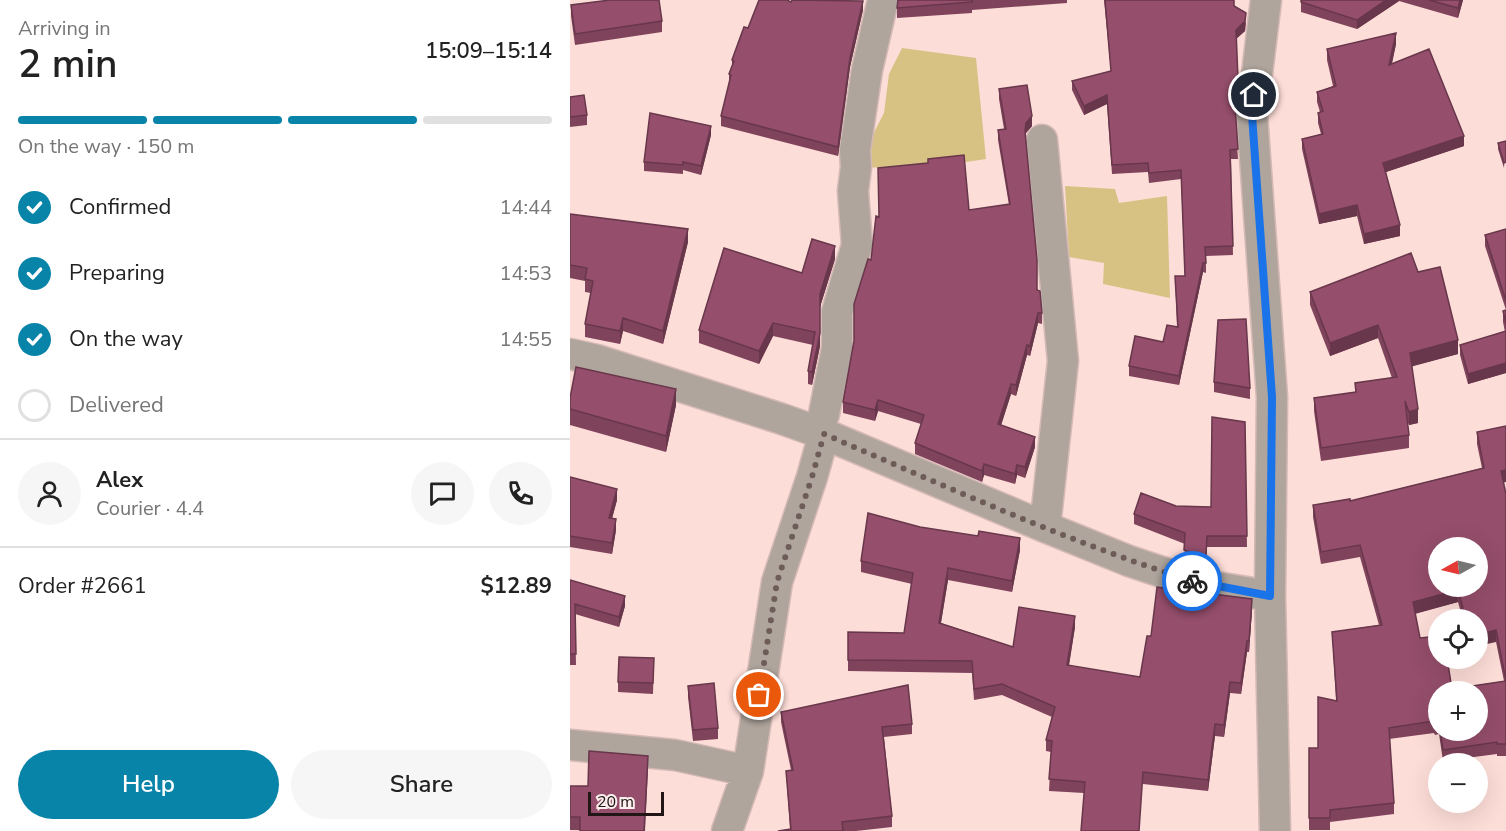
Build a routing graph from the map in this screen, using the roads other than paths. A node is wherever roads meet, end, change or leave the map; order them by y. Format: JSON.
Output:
{"nodes":[{"id":1,"x":883,"y":0,"type":"edge"},
{"id":2,"x":1266,"y":0,"type":"edge"},
{"id":3,"x":1042,"y":140,"type":"dead end"},
{"id":4,"x":570,"y":354,"type":"edge"},
{"id":5,"x":821,"y":433,"type":"junction"},
{"id":6,"x":1045,"y":528,"type":"junction"},
{"id":7,"x":1270,"y":596,"type":"junction"},
{"id":8,"x":570,"y":745,"type":"edge"},
{"id":9,"x":748,"y":771,"type":"junction"},
{"id":10,"x":727,"y":831,"type":"edge"},
{"id":11,"x":1275,"y":831,"type":"edge"}],
"edges":[{"from":1,"to":5,"type":"street"},
{"from":2,"to":7,"type":"street"},
{"from":3,"to":6,"type":"street"},
{"from":4,"to":5,"type":"street"},
{"from":5,"to":6,"type":"street"},
{"from":5,"to":9,"type":"street"},
{"from":6,"to":7,"type":"street"},
{"from":7,"to":11,"type":"street"},
{"from":8,"to":9,"type":"street"},
{"from":9,"to":10,"type":"street"}]}
